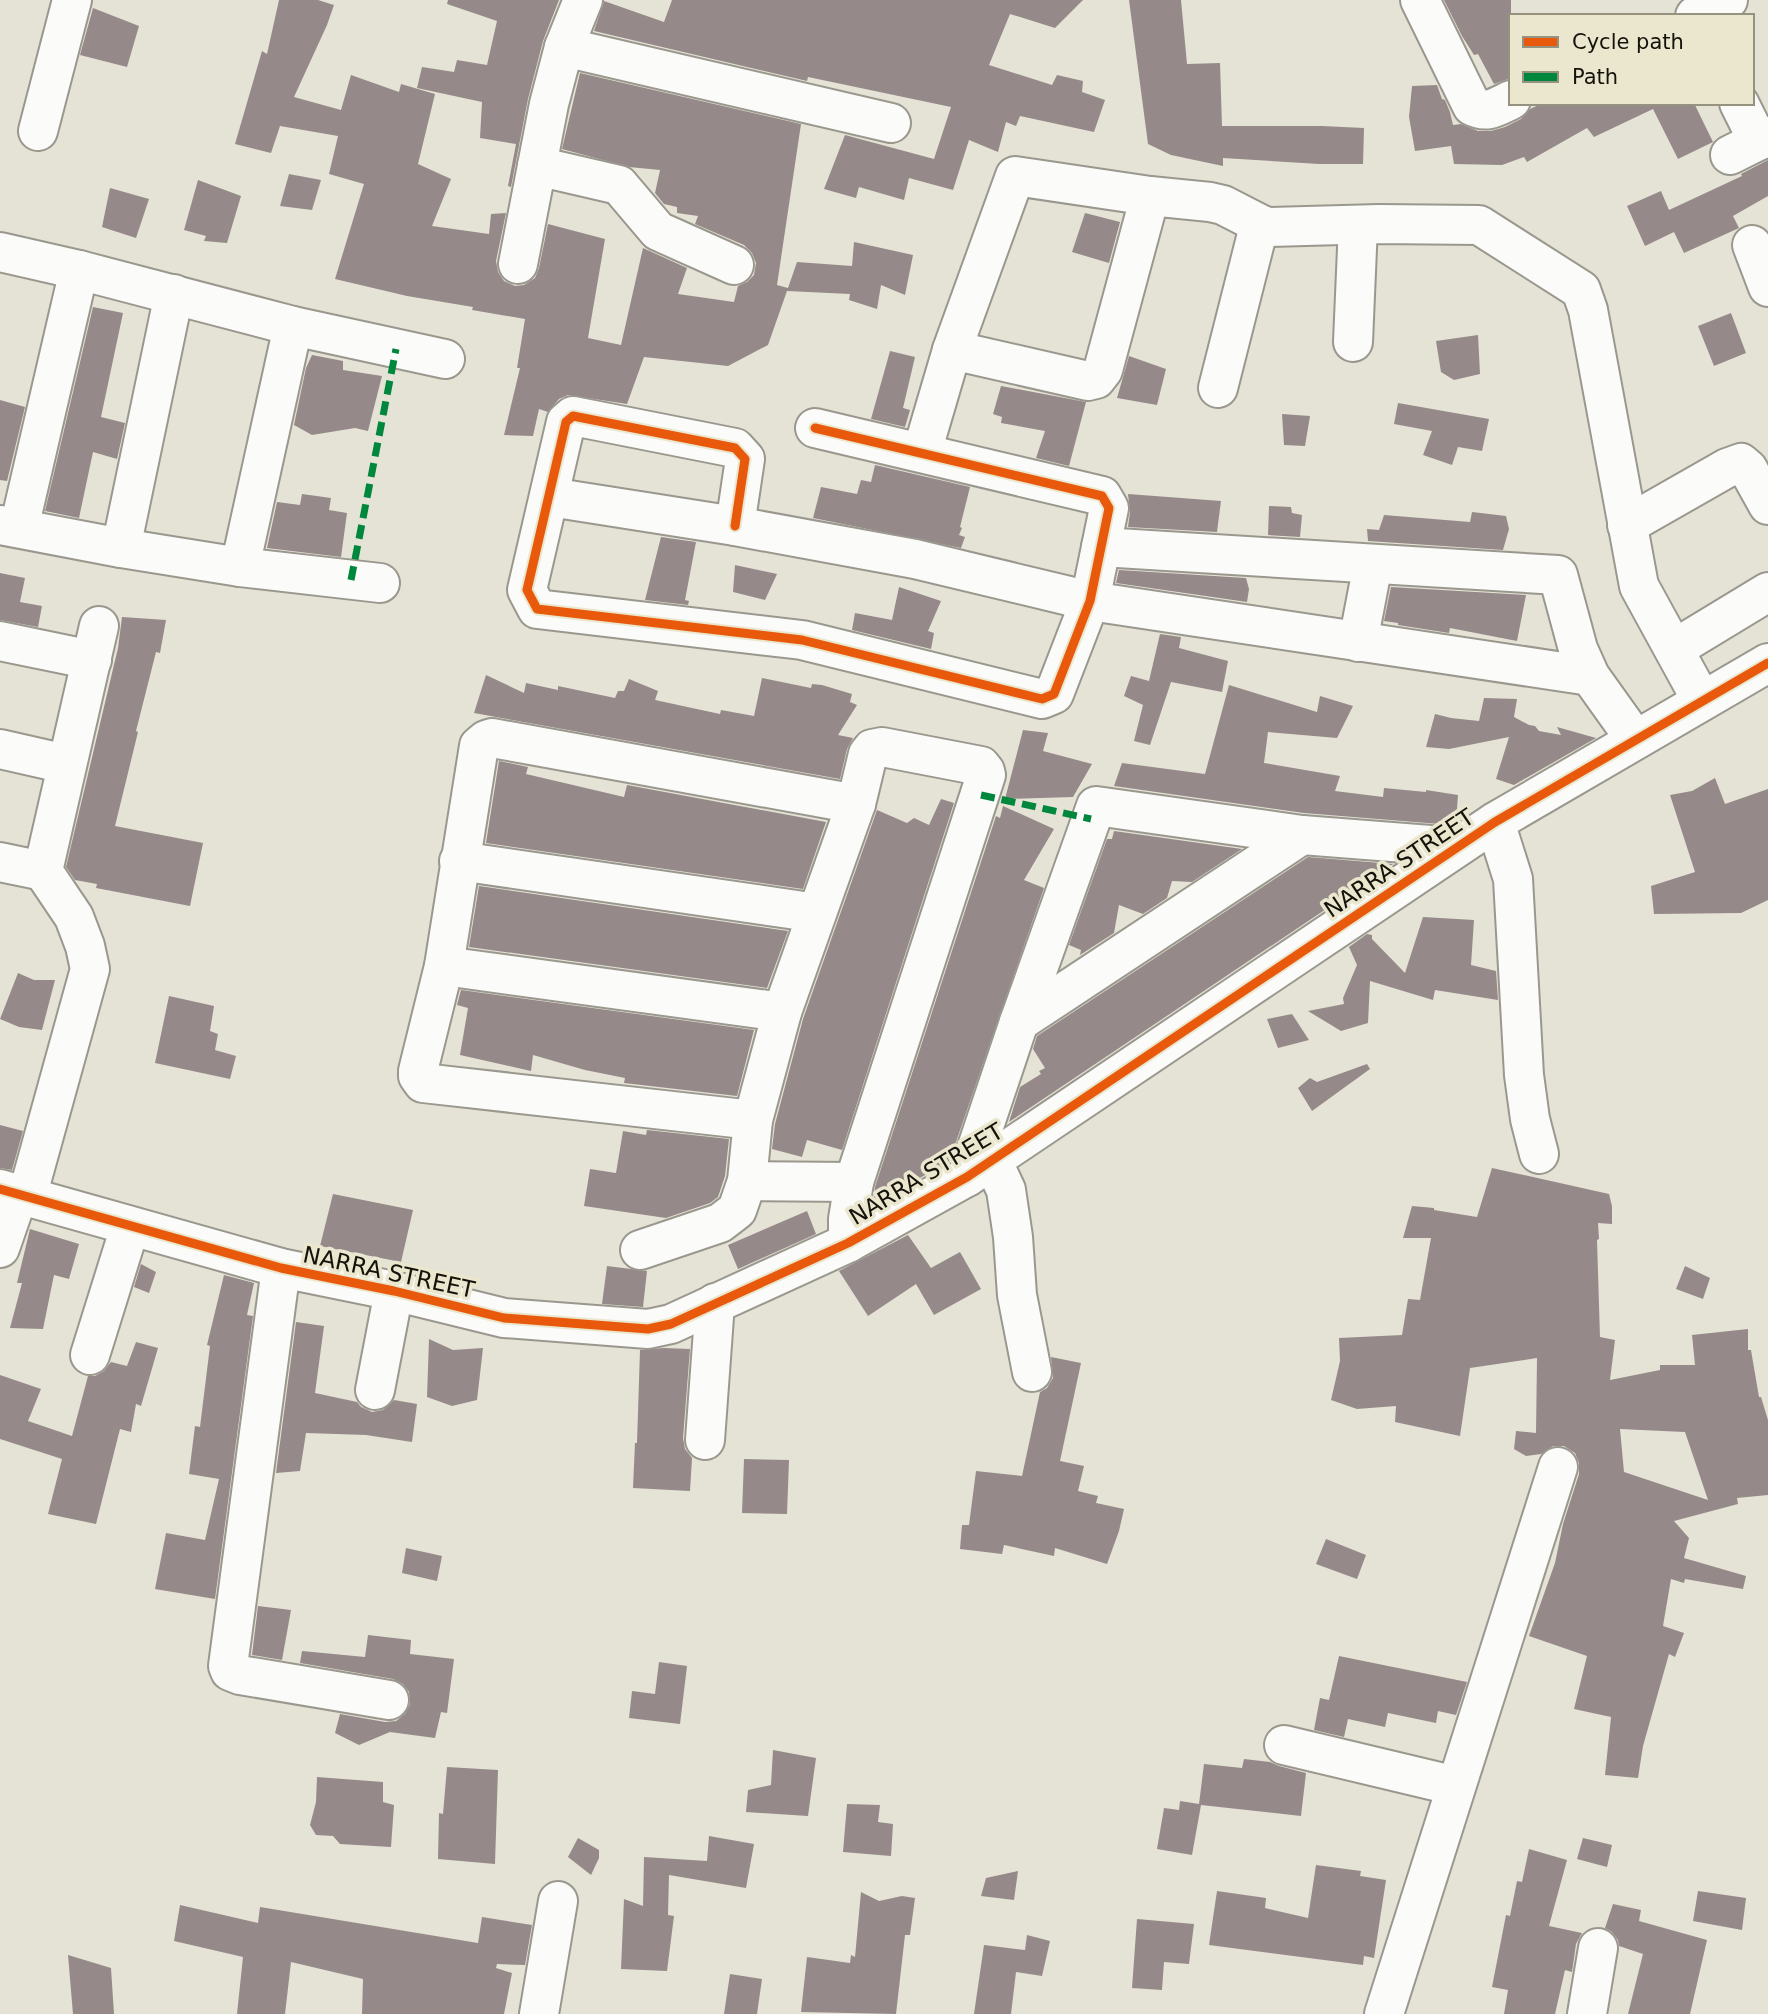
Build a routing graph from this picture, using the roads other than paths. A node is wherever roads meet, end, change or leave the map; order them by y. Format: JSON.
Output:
{"nodes":[{"id":1,"x":72,"y":0,"type":"edge"},
{"id":2,"x":583,"y":0,"type":"edge"},
{"id":3,"x":1420,"y":0,"type":"edge"},
{"id":4,"x":1728,"y":0,"type":"edge"},
{"id":5,"x":1700,"y":14,"type":"edge"},
{"id":6,"x":564,"y":47,"type":"junction"},
{"id":7,"x":1509,"y":101,"type":"edge"},
{"id":8,"x":1740,"y":105,"type":"edge"},
{"id":9,"x":891,"y":123,"type":"dead end"},
{"id":10,"x":38,"y":131,"type":"dead end"},
{"id":11,"x":1752,"y":144,"type":"edge"},
{"id":12,"x":537,"y":166,"type":"junction"},
{"id":13,"x":1150,"y":196,"type":"junction"},
{"id":14,"x":1358,"y":225,"type":"junction"},
{"id":15,"x":1262,"y":226,"type":"junction"},
{"id":16,"x":1752,"y":245,"type":"dead end"},
{"id":17,"x":0,"y":253,"type":"edge"},
{"id":18,"x":519,"y":264,"type":"dead end"},
{"id":19,"x":734,"y":265,"type":"dead end"},
{"id":20,"x":79,"y":270,"type":"junction"},
{"id":21,"x":1768,"y":286,"type":"edge"},
{"id":22,"x":174,"y":294,"type":"junction"},
{"id":23,"x":293,"y":327,"type":"junction"},
{"id":24,"x":1353,"y":342,"type":"dead end"},
{"id":25,"x":952,"y":350,"type":"junction"},
{"id":26,"x":445,"y":359,"type":"dead end"},
{"id":27,"x":1218,"y":388,"type":"dead end"},
{"id":28,"x":816,"y":428,"type":"dead end"},
{"id":29,"x":922,"y":452,"type":"junction"},
{"id":30,"x":550,"y":497,"type":"junction"},
{"id":31,"x":1768,"y":505,"type":"edge"},
{"id":32,"x":1627,"y":525,"type":"junction"},
{"id":33,"x":10,"y":526,"type":"edge"},
{"id":34,"x":736,"y":526,"type":"junction"},
{"id":35,"x":1101,"y":547,"type":"junction"},
{"id":36,"x":121,"y":548,"type":"junction"},
{"id":37,"x":1373,"y":564,"type":"junction"},
{"id":38,"x":240,"y":567,"type":"junction"},
{"id":39,"x":380,"y":583,"type":"dead end"},
{"id":40,"x":1768,"y":592,"type":"edge"},
{"id":41,"x":1090,"y":601,"type":"junction"},
{"id":42,"x":0,"y":641,"type":"edge"},
{"id":43,"x":1359,"y":642,"type":"junction"},
{"id":44,"x":1674,"y":649,"type":"junction"},
{"id":45,"x":1768,"y":663,"type":"edge"},
{"id":46,"x":1590,"y":676,"type":"junction"},
{"id":47,"x":1702,"y":701,"type":"junction"},
{"id":48,"x":1635,"y":739,"type":"junction"},
{"id":49,"x":0,"y":749,"type":"edge"},
{"id":50,"x":66,"y":764,"type":"junction"},
{"id":51,"x":856,"y":804,"type":"junction"},
{"id":52,"x":1495,"y":822,"type":"junction"},
{"id":53,"x":1302,"y":835,"type":"junction"},
{"id":54,"x":1456,"y":847,"type":"junction"},
{"id":55,"x":459,"y":861,"type":"junction"},
{"id":56,"x":0,"y":862,"type":"edge"},
{"id":57,"x":43,"y":871,"type":"junction"},
{"id":58,"x":817,"y":913,"type":"junction"},
{"id":59,"x":443,"y":966,"type":"junction"},
{"id":60,"x":782,"y":1012,"type":"junction"},
{"id":61,"x":1019,"y":1022,"type":"junction"},
{"id":62,"x":753,"y":1120,"type":"junction"},
{"id":63,"x":1539,"y":1154,"type":"dead end"},
{"id":64,"x":979,"y":1168,"type":"junction"},
{"id":65,"x":747,"y":1181,"type":"junction"},
{"id":66,"x":854,"y":1182,"type":"junction"},
{"id":67,"x":15,"y":1193,"type":"edge"},
{"id":68,"x":130,"y":1227,"type":"junction"},
{"id":69,"x":848,"y":1243,"type":"junction"},
{"id":70,"x":0,"y":1248,"type":"edge"},
{"id":71,"x":640,"y":1250,"type":"dead end"},
{"id":72,"x":281,"y":1268,"type":"junction"},
{"id":73,"x":394,"y":1291,"type":"junction"},
{"id":74,"x":715,"y":1304,"type":"junction"},
{"id":75,"x":90,"y":1355,"type":"dead end"},
{"id":76,"x":1032,"y":1371,"type":"dead end"},
{"id":77,"x":375,"y":1390,"type":"dead end"},
{"id":78,"x":705,"y":1440,"type":"dead end"},
{"id":79,"x":1558,"y":1467,"type":"dead end"},
{"id":80,"x":389,"y":1700,"type":"dead end"},
{"id":81,"x":1284,"y":1745,"type":"dead end"},
{"id":82,"x":1456,"y":1786,"type":"junction"},
{"id":83,"x":558,"y":1902,"type":"dead end"},
{"id":84,"x":1598,"y":1948,"type":"dead end"},
{"id":85,"x":539,"y":2014,"type":"edge"},
{"id":86,"x":1384,"y":2014,"type":"edge"},
{"id":87,"x":1587,"y":2014,"type":"edge"}],
"edges":[{"from":1,"to":10,"type":"street"},
{"from":2,"to":6,"type":"street"},
{"from":3,"to":7,"type":"street"},
{"from":4,"to":5,"type":"street"},
{"from":6,"to":9,"type":"street"},
{"from":6,"to":12,"type":"street"},
{"from":8,"to":11,"type":"street"},
{"from":12,"to":18,"type":"street"},
{"from":12,"to":19,"type":"street"},
{"from":13,"to":15,"type":"street"},
{"from":13,"to":25,"type":"street"},
{"from":13,"to":25,"type":"street"},
{"from":14,"to":15,"type":"street"},
{"from":14,"to":24,"type":"street"},
{"from":14,"to":32,"type":"street"},
{"from":15,"to":27,"type":"street"},
{"from":16,"to":21,"type":"street"},
{"from":17,"to":20,"type":"street"},
{"from":20,"to":22,"type":"street"},
{"from":20,"to":33,"type":"street"},
{"from":22,"to":23,"type":"street"},
{"from":22,"to":36,"type":"street"},
{"from":23,"to":26,"type":"street"},
{"from":23,"to":38,"type":"street"},
{"from":25,"to":29,"type":"street"},
{"from":28,"to":29,"type":"street"},
{"from":29,"to":35,"type":"street"},
{"from":30,"to":34,"type":"street"},
{"from":30,"to":34,"type":"street"},
{"from":30,"to":41,"type":"street"},
{"from":31,"to":32,"type":"street"},
{"from":32,"to":44,"type":"street"},
{"from":33,"to":36,"type":"street"},
{"from":34,"to":41,"type":"street"},
{"from":35,"to":37,"type":"street"},
{"from":35,"to":41,"type":"street"},
{"from":36,"to":38,"type":"street"},
{"from":37,"to":43,"type":"street"},
{"from":37,"to":46,"type":"street"},
{"from":38,"to":39,"type":"street"},
{"from":40,"to":44,"type":"street"},
{"from":41,"to":43,"type":"street"},
{"from":42,"to":50,"type":"street"},
{"from":43,"to":46,"type":"street"},
{"from":44,"to":47,"type":"street"},
{"from":45,"to":47,"type":"street","name":"NARRA STREET"},
{"from":46,"to":48,"type":"street"},
{"from":47,"to":48,"type":"street","name":"NARRA STREET"},
{"from":48,"to":52,"type":"street","name":"NARRA STREET"},
{"from":49,"to":50,"type":"street"},
{"from":50,"to":57,"type":"street"},
{"from":51,"to":55,"type":"street"},
{"from":51,"to":58,"type":"street"},
{"from":51,"to":66,"type":"street"},
{"from":52,"to":54,"type":"street","name":"NARRA STREET"},
{"from":52,"to":63,"type":"street"},
{"from":53,"to":54,"type":"street"},
{"from":53,"to":61,"type":"street"},
{"from":53,"to":61,"type":"street"},
{"from":54,"to":64,"type":"street","name":"NARRA STREET"},
{"from":55,"to":58,"type":"street"},
{"from":55,"to":59,"type":"street"},
{"from":56,"to":57,"type":"street"},
{"from":57,"to":67,"type":"street"},
{"from":58,"to":60,"type":"street"},
{"from":59,"to":60,"type":"street"},
{"from":59,"to":62,"type":"street"},
{"from":60,"to":62,"type":"street"},
{"from":61,"to":64,"type":"street"},
{"from":62,"to":65,"type":"street"},
{"from":64,"to":69,"type":"street","name":"NARRA STREET"},
{"from":64,"to":76,"type":"street"},
{"from":65,"to":66,"type":"street"},
{"from":65,"to":71,"type":"street"},
{"from":66,"to":69,"type":"street"},
{"from":67,"to":68,"type":"street","name":"NARRA STREET"},
{"from":67,"to":70,"type":"street"},
{"from":68,"to":72,"type":"street","name":"NARRA STREET"},
{"from":68,"to":75,"type":"street"},
{"from":69,"to":74,"type":"street","name":"NARRA STREET"},
{"from":72,"to":73,"type":"street","name":"NARRA STREET"},
{"from":72,"to":80,"type":"street"},
{"from":73,"to":74,"type":"street","name":"NARRA STREET"},
{"from":73,"to":77,"type":"street"},
{"from":74,"to":78,"type":"street"},
{"from":79,"to":82,"type":"street"},
{"from":81,"to":82,"type":"street"},
{"from":82,"to":86,"type":"street"},
{"from":83,"to":85,"type":"street"},
{"from":84,"to":87,"type":"street"}]}
